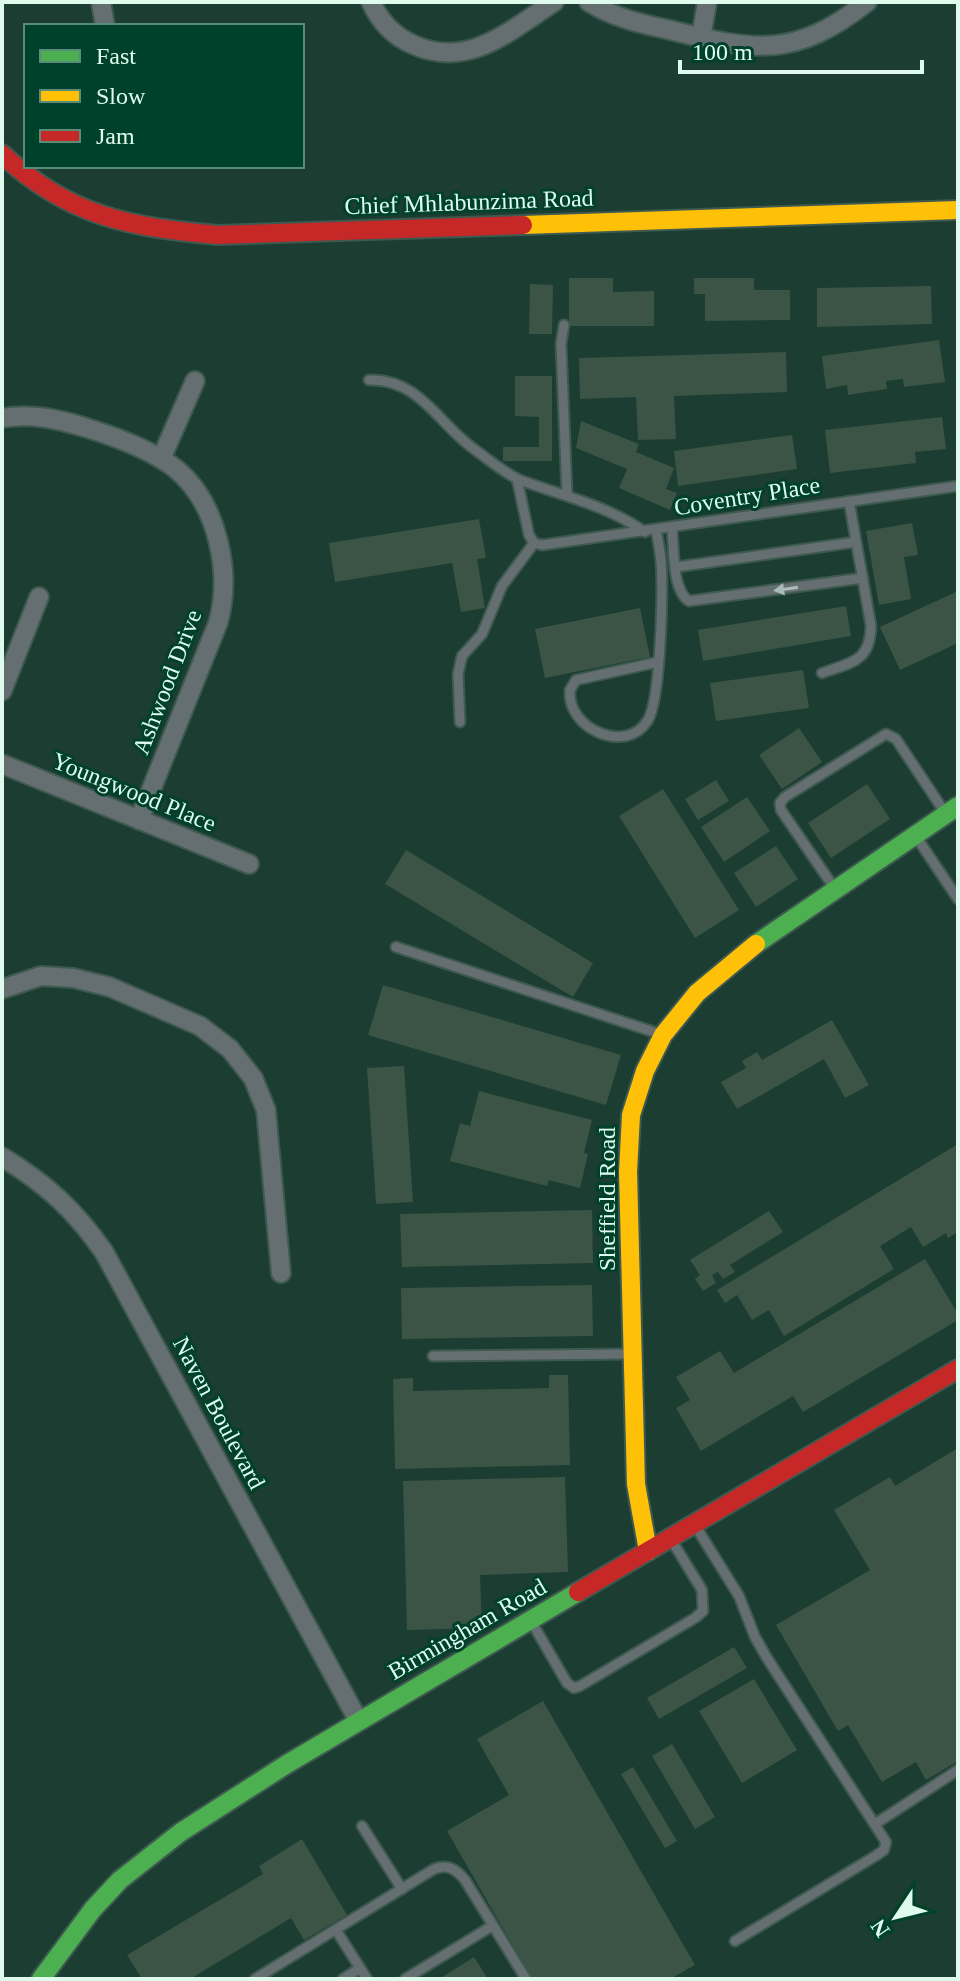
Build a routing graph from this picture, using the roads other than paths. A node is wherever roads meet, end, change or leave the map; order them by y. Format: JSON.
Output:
{"nodes":[{"id":1,"x":101,"y":2,"type":"edge"},
{"id":2,"x":371,"y":2,"type":"edge"},
{"id":3,"x":554,"y":2,"type":"edge"},
{"id":4,"x":589,"y":2,"type":"edge"},
{"id":5,"x":707,"y":2,"type":"edge"},
{"id":6,"x":867,"y":2,"type":"edge"},
{"id":7,"x":105,"y":24,"type":"edge"},
{"id":8,"x":701,"y":38,"type":"junction"},
{"id":9,"x":2,"y":154,"type":"edge"},
{"id":10,"x":958,"y":210,"type":"edge"},
{"id":11,"x":564,"y":325,"type":"dead end"},
{"id":12,"x":369,"y":380,"type":"dead end"},
{"id":13,"x":195,"y":381,"type":"dead end"},
{"id":14,"x":2,"y":418,"type":"edge"},
{"id":15,"x":161,"y":459,"type":"junction"},
{"id":16,"x":517,"y":479,"type":"junction"},
{"id":17,"x":958,"y":486,"type":"edge"},
{"id":18,"x":567,"y":494,"type":"junction"},
{"id":19,"x":849,"y":501,"type":"junction"},
{"id":20,"x":672,"y":528,"type":"junction"},
{"id":21,"x":650,"y":531,"type":"junction"},
{"id":22,"x":856,"y":542,"type":"junction"},
{"id":23,"x":538,"y":544,"type":"junction"},
{"id":24,"x":676,"y":567,"type":"junction"},
{"id":25,"x":863,"y":578,"type":"junction"},
{"id":26,"x":39,"y":597,"type":"dead end"},
{"id":27,"x":658,"y":662,"type":"junction"},
{"id":28,"x":822,"y":673,"type":"dead end"},
{"id":29,"x":2,"y":691,"type":"edge"},
{"id":30,"x":460,"y":722,"type":"dead end"},
{"id":31,"x":2,"y":764,"type":"edge"},
{"id":32,"x":952,"y":810,"type":"edge"},
{"id":33,"x":139,"y":820,"type":"junction"},
{"id":34,"x":915,"y":835,"type":"junction"},
{"id":35,"x":249,"y":864,"type":"dead end"},
{"id":36,"x":835,"y":889,"type":"junction"},
{"id":37,"x":958,"y":899,"type":"edge"},
{"id":38,"x":396,"y":947,"type":"dead end"},
{"id":39,"x":2,"y":989,"type":"edge"},
{"id":40,"x":663,"y":1035,"type":"junction"},
{"id":41,"x":2,"y":1157,"type":"edge"},
{"id":42,"x":281,"y":1273,"type":"dead end"},
{"id":43,"x":632,"y":1354,"type":"junction"},
{"id":44,"x":433,"y":1356,"type":"dead end"},
{"id":45,"x":958,"y":1369,"type":"edge"},
{"id":46,"x":694,"y":1524,"type":"junction"},
{"id":47,"x":671,"y":1538,"type":"junction"},
{"id":48,"x":648,"y":1551,"type":"junction"},
{"id":49,"x":530,"y":1620,"type":"junction"},
{"id":50,"x":358,"y":1720,"type":"junction"},
{"id":51,"x":958,"y":1770,"type":"edge"},
{"id":52,"x":875,"y":1824,"type":"junction"},
{"id":53,"x":362,"y":1826,"type":"dead end"},
{"id":54,"x":402,"y":1889,"type":"junction"},
{"id":55,"x":492,"y":1926,"type":"junction"},
{"id":56,"x":336,"y":1930,"type":"junction"},
{"id":57,"x":735,"y":1941,"type":"dead end"},
{"id":58,"x":360,"y":1968,"type":"junction"},
{"id":59,"x":41,"y":1979,"type":"edge"},
{"id":60,"x":255,"y":1979,"type":"edge"},
{"id":61,"x":343,"y":1979,"type":"edge"},
{"id":62,"x":367,"y":1979,"type":"edge"},
{"id":63,"x":405,"y":1979,"type":"edge"},
{"id":64,"x":526,"y":1979,"type":"edge"}],
"edges":[{"from":1,"to":7,"type":"street"},
{"from":2,"to":3,"type":"street"},
{"from":4,"to":8,"type":"street"},
{"from":5,"to":8,"type":"street"},
{"from":6,"to":8,"type":"street"},
{"from":9,"to":10,"type":"street","name":"Chief Mhlabunzima Road"},
{"from":11,"to":18,"type":"lane"},
{"from":12,"to":16,"type":"lane"},
{"from":13,"to":15,"type":"street"},
{"from":14,"to":15,"type":"street","name":"Ashwood Drive"},
{"from":15,"to":33,"type":"street","name":"Ashwood Drive"},
{"from":16,"to":18,"type":"lane"},
{"from":16,"to":23,"type":"lane"},
{"from":17,"to":19,"type":"lane","name":"Coventry Place"},
{"from":18,"to":21,"type":"lane"},
{"from":19,"to":20,"type":"lane","name":"Coventry Place"},
{"from":19,"to":22,"type":"lane"},
{"from":20,"to":21,"type":"lane","name":"Coventry Place"},
{"from":20,"to":24,"type":"lane"},
{"from":21,"to":23,"type":"lane","name":"Coventry Place"},
{"from":21,"to":27,"type":"lane"},
{"from":22,"to":24,"type":"lane"},
{"from":22,"to":25,"type":"lane"},
{"from":23,"to":30,"type":"lane"},
{"from":25,"to":24,"type":"lane","one_way":true},
{"from":25,"to":28,"type":"lane"},
{"from":26,"to":29,"type":"street"},
{"from":27,"to":27,"type":"lane"},
{"from":31,"to":33,"type":"street","name":"Youngwood Place"},
{"from":32,"to":34,"type":"street","name":"Sheffield Road"},
{"from":32,"to":36,"type":"lane"},
{"from":33,"to":35,"type":"street","name":"Youngwood Place"},
{"from":34,"to":36,"type":"street","name":"Sheffield Road"},
{"from":34,"to":37,"type":"lane"},
{"from":36,"to":40,"type":"street","name":"Sheffield Road"},
{"from":38,"to":40,"type":"lane"},
{"from":39,"to":42,"type":"street"},
{"from":40,"to":43,"type":"street","name":"Sheffield Road"},
{"from":41,"to":50,"type":"street","name":"Naven Boulevard"},
{"from":43,"to":44,"type":"lane"},
{"from":43,"to":48,"type":"street","name":"Sheffield Road"},
{"from":45,"to":46,"type":"street","name":"Birmingham Road"},
{"from":46,"to":47,"type":"street","name":"Birmingham Road"},
{"from":46,"to":52,"type":"lane"},
{"from":47,"to":48,"type":"street","name":"Birmingham Road"},
{"from":47,"to":49,"type":"lane"},
{"from":48,"to":49,"type":"street","name":"Birmingham Road"},
{"from":49,"to":50,"type":"street","name":"Birmingham Road"},
{"from":50,"to":59,"type":"street","name":"Birmingham Road"},
{"from":51,"to":52,"type":"lane"},
{"from":52,"to":57,"type":"lane"},
{"from":53,"to":54,"type":"lane"},
{"from":54,"to":55,"type":"lane"},
{"from":54,"to":56,"type":"lane"},
{"from":55,"to":63,"type":"lane"},
{"from":55,"to":64,"type":"lane"},
{"from":56,"to":58,"type":"lane"},
{"from":56,"to":60,"type":"lane"},
{"from":58,"to":61,"type":"lane"},
{"from":58,"to":62,"type":"lane"}]}
